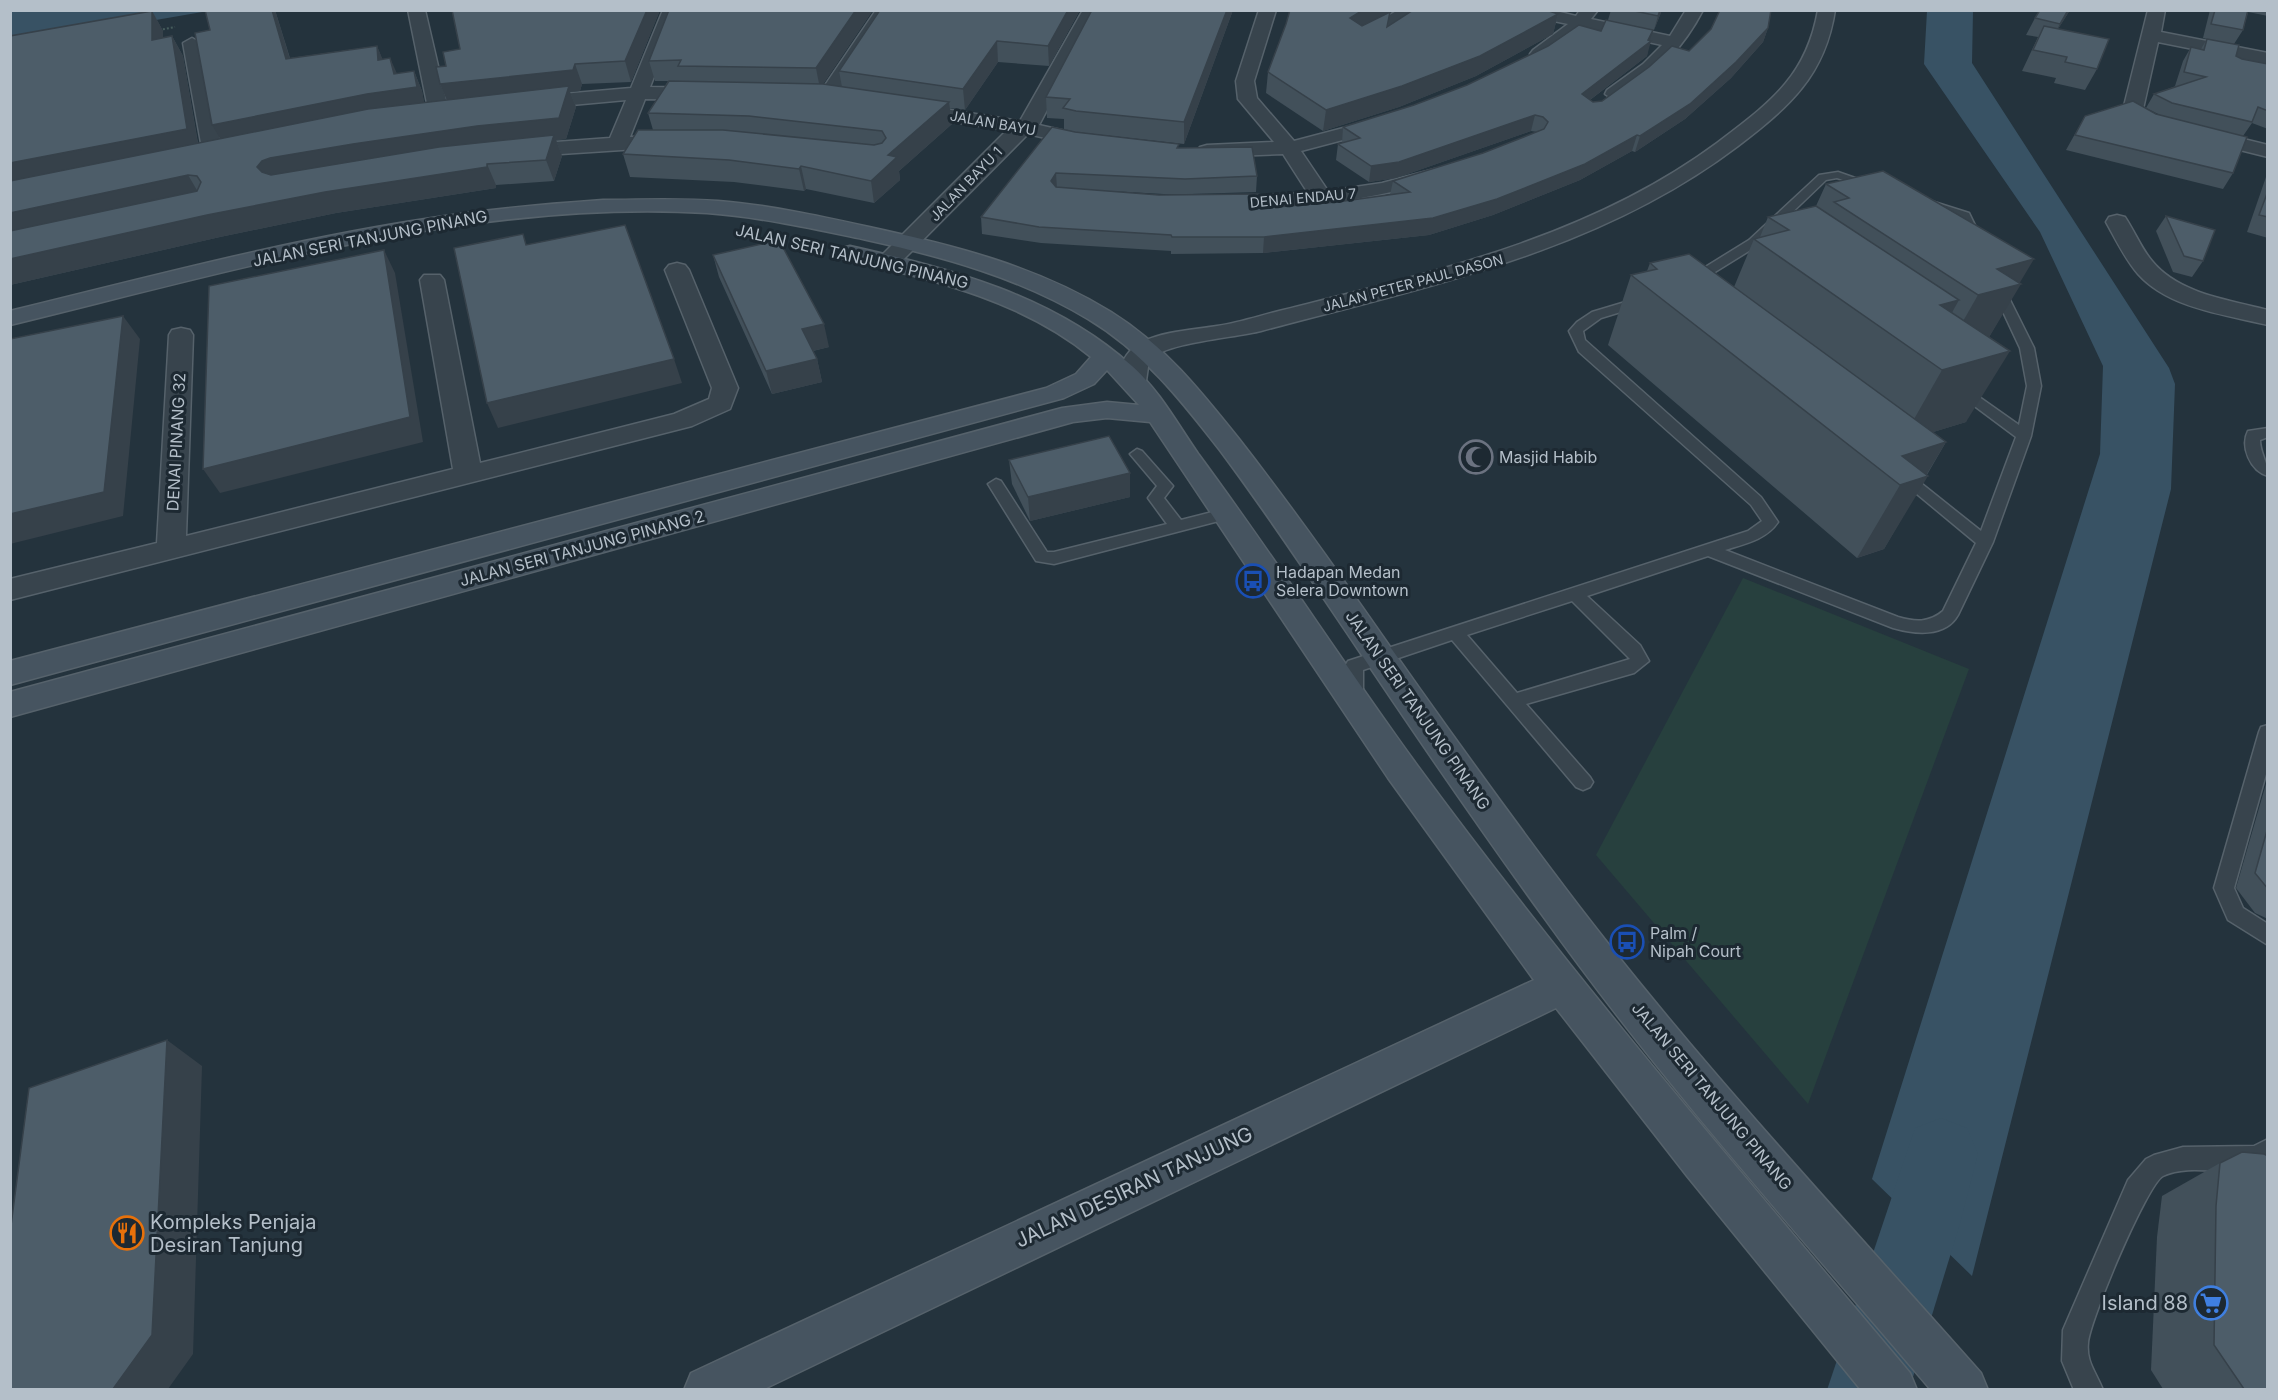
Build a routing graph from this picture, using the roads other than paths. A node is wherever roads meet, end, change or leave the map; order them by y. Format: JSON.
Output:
{"nodes":[{"id":1,"x":416,"y":10,"type":"edge"},
{"id":2,"x":672,"y":10,"type":"edge"},
{"id":3,"x":885,"y":10,"type":"edge"},
{"id":4,"x":1092,"y":10,"type":"edge"},
{"id":5,"x":1268,"y":10,"type":"edge"},
{"id":6,"x":1411,"y":10,"type":"edge"},
{"id":7,"x":1526,"y":10,"type":"edge"},
{"id":8,"x":1695,"y":10,"type":"edge"},
{"id":9,"x":1827,"y":10,"type":"edge"},
{"id":10,"x":2157,"y":10,"type":"edge"},
{"id":11,"x":1585,"y":16,"type":"edge"},
{"id":12,"x":188,"y":35,"type":"road end"},
{"id":13,"x":2151,"y":35,"type":"junction"},
{"id":14,"x":1359,"y":39,"type":"edge"},
{"id":15,"x":1674,"y":42,"type":"junction"},
{"id":16,"x":2268,"y":59,"type":"edge"},
{"id":17,"x":1521,"y":64,"type":"edge"},
{"id":18,"x":638,"y":93,"type":"junction"},
{"id":19,"x":732,"y":95,"type":"edge"},
{"id":20,"x":803,"y":97,"type":"edge"},
{"id":21,"x":1600,"y":104,"type":"edge"},
{"id":22,"x":510,"y":105,"type":"edge"},
{"id":23,"x":887,"y":105,"type":"edge"},
{"id":24,"x":418,"y":116,"type":"edge"},
{"id":25,"x":1402,"y":116,"type":"edge"},
{"id":26,"x":1024,"y":127,"type":"junction"},
{"id":27,"x":618,"y":143,"type":"junction"},
{"id":28,"x":700,"y":143,"type":"edge"},
{"id":29,"x":1109,"y":144,"type":"edge"},
{"id":30,"x":1290,"y":148,"type":"junction"},
{"id":31,"x":237,"y":149,"type":"edge"},
{"id":32,"x":2268,"y":151,"type":"edge"},
{"id":33,"x":501,"y":152,"type":"edge"},
{"id":34,"x":1183,"y":152,"type":"edge"},
{"id":35,"x":213,"y":154,"type":"junction"},
{"id":36,"x":191,"y":158,"type":"edge"},
{"id":37,"x":1458,"y":168,"type":"edge"},
{"id":38,"x":1888,"y":191,"type":"edge"},
{"id":39,"x":1322,"y":197,"type":"junction"},
{"id":40,"x":1911,"y":198,"type":"edge"},
{"id":41,"x":1198,"y":205,"type":"edge"},
{"id":42,"x":2117,"y":222,"type":"dead end"},
{"id":43,"x":823,"y":224,"type":"junction"},
{"id":44,"x":927,"y":224,"type":"junction"},
{"id":45,"x":1954,"y":231,"type":"edge"},
{"id":46,"x":1976,"y":238,"type":"junction"},
{"id":47,"x":908,"y":242,"type":"junction"},
{"id":48,"x":965,"y":256,"type":"junction"},
{"id":49,"x":888,"y":261,"type":"junction"},
{"id":50,"x":677,"y":270,"type":"dead end"},
{"id":51,"x":432,"y":280,"type":"dead end"},
{"id":52,"x":1673,"y":292,"type":"edge"},
{"id":53,"x":1652,"y":298,"type":"edge"},
{"id":54,"x":1988,"y":299,"type":"edge"},
{"id":55,"x":2008,"y":310,"type":"junction"},
{"id":56,"x":10,"y":318,"type":"edge"},
{"id":57,"x":2268,"y":318,"type":"edge"},
{"id":58,"x":10,"y":332,"type":"edge"},
{"id":59,"x":1225,"y":332,"type":"junction"},
{"id":60,"x":181,"y":335,"type":"dead end"},
{"id":61,"x":1146,"y":349,"type":"junction"},
{"id":62,"x":1105,"y":357,"type":"junction"},
{"id":63,"x":1133,"y":381,"type":"junction"},
{"id":64,"x":1947,"y":381,"type":"edge"},
{"id":65,"x":1180,"y":382,"type":"junction"},
{"id":66,"x":1156,"y":415,"type":"junction"},
{"id":67,"x":2268,"y":432,"type":"edge"},
{"id":68,"x":2024,"y":436,"type":"junction"},
{"id":69,"x":1137,"y":454,"type":"dead end"},
{"id":70,"x":1893,"y":468,"type":"edge"},
{"id":71,"x":2268,"y":471,"type":"edge"},
{"id":72,"x":468,"y":473,"type":"junction"},
{"id":73,"x":996,"y":484,"type":"dead end"},
{"id":74,"x":1228,"y":513,"type":"junction"},
{"id":75,"x":1176,"y":525,"type":"junction"},
{"id":76,"x":1985,"y":542,"type":"junction"},
{"id":77,"x":171,"y":548,"type":"junction"},
{"id":78,"x":1708,"y":550,"type":"junction"},
{"id":79,"x":10,"y":590,"type":"edge"},
{"id":80,"x":1576,"y":595,"type":"junction"},
{"id":81,"x":1455,"y":633,"type":"junction"},
{"id":82,"x":1378,"y":658,"type":"junction"},
{"id":83,"x":10,"y":673,"type":"edge"},
{"id":84,"x":1354,"y":698,"type":"junction"},
{"id":85,"x":1513,"y":701,"type":"junction"},
{"id":86,"x":10,"y":705,"type":"edge"},
{"id":87,"x":2268,"y":732,"type":"edge"},
{"id":88,"x":1583,"y":782,"type":"dead end"},
{"id":89,"x":2268,"y":936,"type":"edge"},
{"id":90,"x":1560,"y":987,"type":"junction"},
{"id":91,"x":2268,"y":1151,"type":"edge"},
{"id":92,"x":708,"y":1389,"type":"edge"},
{"id":93,"x":1893,"y":1389,"type":"edge"},
{"id":94,"x":1964,"y":1389,"type":"edge"},
{"id":95,"x":2090,"y":1389,"type":"edge"}],
"edges":[{"from":1,"to":24,"type":"street"},
{"from":2,"to":18,"type":"street"},
{"from":3,"to":20,"type":"street"},
{"from":4,"to":26,"type":"street","name":"JALAN BAYU 1"},
{"from":5,"to":30,"type":"street"},
{"from":6,"to":14,"type":"street"},
{"from":7,"to":11,"type":"street"},
{"from":8,"to":15,"type":"street"},
{"from":9,"to":59,"type":"street","name":"JALAN PETER PAUL DASON"},
{"from":10,"to":13,"type":"street"},
{"from":11,"to":15,"type":"street"},
{"from":11,"to":17,"type":"street"},
{"from":12,"to":35,"type":"street"},
{"from":13,"to":16,"type":"street"},
{"from":13,"to":32,"type":"street"},
{"from":15,"to":21,"type":"street"},
{"from":18,"to":19,"type":"street"},
{"from":18,"to":22,"type":"street"},
{"from":18,"to":27,"type":"street"},
{"from":23,"to":26,"type":"street","name":"JALAN BAYU"},
{"from":25,"to":30,"type":"street"},
{"from":26,"to":29,"type":"street","name":"JALAN BAYU"},
{"from":26,"to":44,"type":"street","name":"JALAN BAYU 1"},
{"from":27,"to":28,"type":"street"},
{"from":27,"to":33,"type":"street"},
{"from":30,"to":34,"type":"street"},
{"from":30,"to":39,"type":"street"},
{"from":31,"to":35,"type":"street"},
{"from":35,"to":36,"type":"street"},
{"from":37,"to":39,"type":"street","name":"DENAI ENDAU 7"},
{"from":38,"to":52,"type":"lane"},
{"from":39,"to":41,"type":"street","name":"DENAI ENDAU 7"},
{"from":40,"to":46,"type":"lane"},
{"from":42,"to":57,"type":"street"},
{"from":43,"to":44,"type":"main road"},
{"from":43,"to":47,"type":"main road","name":"JALAN SERI TANJUNG PINANG"},
{"from":43,"to":56,"type":"main road","name":"JALAN SERI TANJUNG PINANG"},
{"from":44,"to":47,"type":"street","name":"JALAN BAYU 1"},
{"from":44,"to":48,"type":"main road"},
{"from":45,"to":46,"type":"lane"},
{"from":46,"to":55,"type":"lane"},
{"from":47,"to":48,"type":"main road","name":"JALAN SERI TANJUNG PINANG"},
{"from":47,"to":49,"type":"street","name":"JALAN BAYU 1"},
{"from":48,"to":61,"type":"main road","name":"JALAN SERI TANJUNG PINANG"},
{"from":49,"to":58,"type":"main road","name":"JALAN SERI TANJUNG PINANG"},
{"from":49,"to":62,"type":"main road","name":"JALAN SERI TANJUNG PINANG"},
{"from":50,"to":72,"type":"street"},
{"from":51,"to":72,"type":"street"},
{"from":53,"to":78,"type":"lane"},
{"from":54,"to":55,"type":"lane"},
{"from":55,"to":68,"type":"lane"},
{"from":59,"to":61,"type":"street","name":"JALAN PETER PAUL DASON"},
{"from":59,"to":65,"type":"street","name":"JALAN PETER PAUL DASON"},
{"from":60,"to":77,"type":"street","name":"DENAI PINANG 32"},
{"from":61,"to":63,"type":"street"},
{"from":61,"to":65,"type":"main road","name":"JALAN SERI TANJUNG PINANG"},
{"from":62,"to":63,"type":"main road","name":"JALAN SERI TANJUNG PINANG"},
{"from":62,"to":83,"type":"main road","name":"JALAN SERI TANJUNG PINANG 2"},
{"from":63,"to":66,"type":"main road","name":"JALAN SERI TANJUNG PINANG"},
{"from":64,"to":68,"type":"lane"},
{"from":65,"to":82,"type":"main road","name":"JALAN SERI TANJUNG PINANG"},
{"from":66,"to":74,"type":"main road","name":"JALAN SERI TANJUNG PINANG"},
{"from":66,"to":86,"type":"main road","name":"JALAN SERI TANJUNG PINANG 2"},
{"from":67,"to":71,"type":"lane"},
{"from":68,"to":76,"type":"lane"},
{"from":69,"to":75,"type":"lane"},
{"from":70,"to":76,"type":"lane"},
{"from":72,"to":77,"type":"street"},
{"from":73,"to":75,"type":"lane"},
{"from":74,"to":75,"type":"lane"},
{"from":74,"to":84,"type":"main road","name":"JALAN SERI TANJUNG PINANG"},
{"from":76,"to":78,"type":"lane"},
{"from":77,"to":79,"type":"street"},
{"from":78,"to":80,"type":"lane"},
{"from":80,"to":81,"type":"lane"},
{"from":80,"to":85,"type":"lane"},
{"from":81,"to":82,"type":"lane"},
{"from":81,"to":85,"type":"lane"},
{"from":82,"to":84,"type":"lane"},
{"from":82,"to":94,"type":"main road","name":"JALAN SERI TANJUNG PINANG"},
{"from":84,"to":90,"type":"main road","name":"JALAN SERI TANJUNG PINANG"},
{"from":85,"to":88,"type":"lane"},
{"from":87,"to":89,"type":"lane"},
{"from":90,"to":92,"type":"main road","name":"JALAN DESIRAN TANJUNG"},
{"from":90,"to":93,"type":"main road","name":"JALAN SERI TANJUNG PINANG"},
{"from":91,"to":95,"type":"lane"}]}
